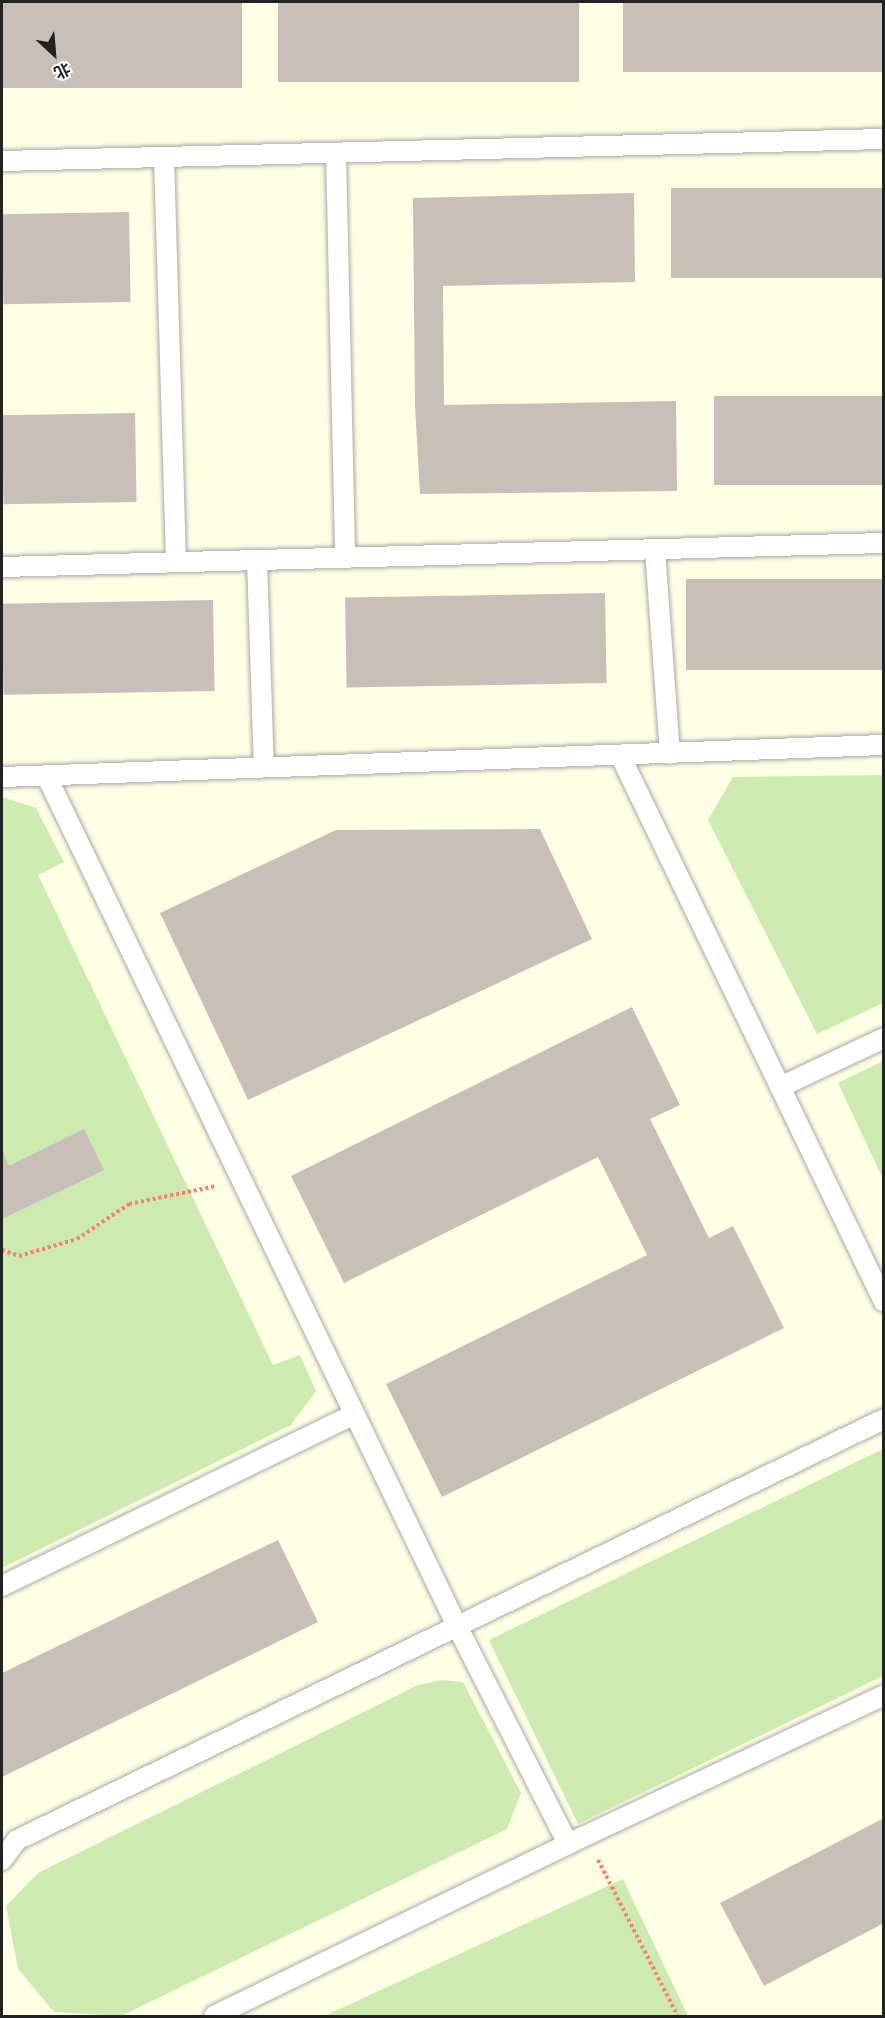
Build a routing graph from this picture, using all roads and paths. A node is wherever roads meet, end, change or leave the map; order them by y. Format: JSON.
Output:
{"nodes":[{"id":1,"x":884,"y":139,"type":"edge"},
{"id":2,"x":336,"y":153,"type":"junction"},
{"id":3,"x":164,"y":157,"type":"junction"},
{"id":4,"x":2,"y":161,"type":"edge"},
{"id":5,"x":884,"y":543,"type":"edge"},
{"id":6,"x":655,"y":549,"type":"junction"},
{"id":7,"x":345,"y":558,"type":"junction"},
{"id":8,"x":257,"y":560,"type":"junction"},
{"id":9,"x":177,"y":562,"type":"junction"},
{"id":10,"x":2,"y":567,"type":"edge"},
{"id":11,"x":884,"y":745,"type":"edge"},
{"id":12,"x":670,"y":753,"type":"junction"},
{"id":13,"x":620,"y":755,"type":"junction"},
{"id":14,"x":264,"y":767,"type":"junction"},
{"id":15,"x":46,"y":775,"type":"junction"},
{"id":16,"x":2,"y":777,"type":"edge"},
{"id":17,"x":884,"y":1038,"type":"edge"},
{"id":18,"x":780,"y":1087,"type":"junction"},
{"id":19,"x":242,"y":1181,"type":"junction"},
{"id":20,"x":2,"y":1250,"type":"edge"},
{"id":21,"x":877,"y":1272,"type":"edge"},
{"id":22,"x":884,"y":1302,"type":"edge"},
{"id":23,"x":354,"y":1414,"type":"junction"},
{"id":24,"x":884,"y":1419,"type":"edge"},
{"id":25,"x":2,"y":1586,"type":"edge"},
{"id":26,"x":457,"y":1626,"type":"junction"},
{"id":27,"x":884,"y":1695,"type":"edge"},
{"id":28,"x":577,"y":1840,"type":"junction"},
{"id":29,"x":2,"y":1860,"type":"edge"},
{"id":30,"x":214,"y":2016,"type":"edge"},
{"id":31,"x":678,"y":2016,"type":"edge"}],
"edges":[{"from":1,"to":2,"type":"lane"},
{"from":2,"to":3,"type":"lane"},
{"from":2,"to":7,"type":"lane"},
{"from":3,"to":4,"type":"lane"},
{"from":3,"to":9,"type":"lane"},
{"from":5,"to":6,"type":"lane"},
{"from":6,"to":7,"type":"lane"},
{"from":6,"to":12,"type":"lane"},
{"from":7,"to":8,"type":"lane"},
{"from":8,"to":9,"type":"lane"},
{"from":8,"to":14,"type":"lane"},
{"from":9,"to":10,"type":"lane"},
{"from":11,"to":12,"type":"lane"},
{"from":12,"to":13,"type":"lane"},
{"from":13,"to":14,"type":"lane"},
{"from":13,"to":18,"type":"lane"},
{"from":14,"to":15,"type":"lane"},
{"from":15,"to":16,"type":"lane"},
{"from":15,"to":19,"type":"lane"},
{"from":17,"to":18,"type":"lane"},
{"from":18,"to":21,"type":"lane"},
{"from":19,"to":20,"type":"path"},
{"from":19,"to":23,"type":"lane"},
{"from":21,"to":22,"type":"lane"},
{"from":23,"to":25,"type":"lane"},
{"from":23,"to":26,"type":"lane"},
{"from":24,"to":26,"type":"lane"},
{"from":26,"to":28,"type":"lane"},
{"from":26,"to":29,"type":"lane"},
{"from":27,"to":28,"type":"lane"},
{"from":28,"to":30,"type":"lane"},
{"from":28,"to":31,"type":"path"}]}
